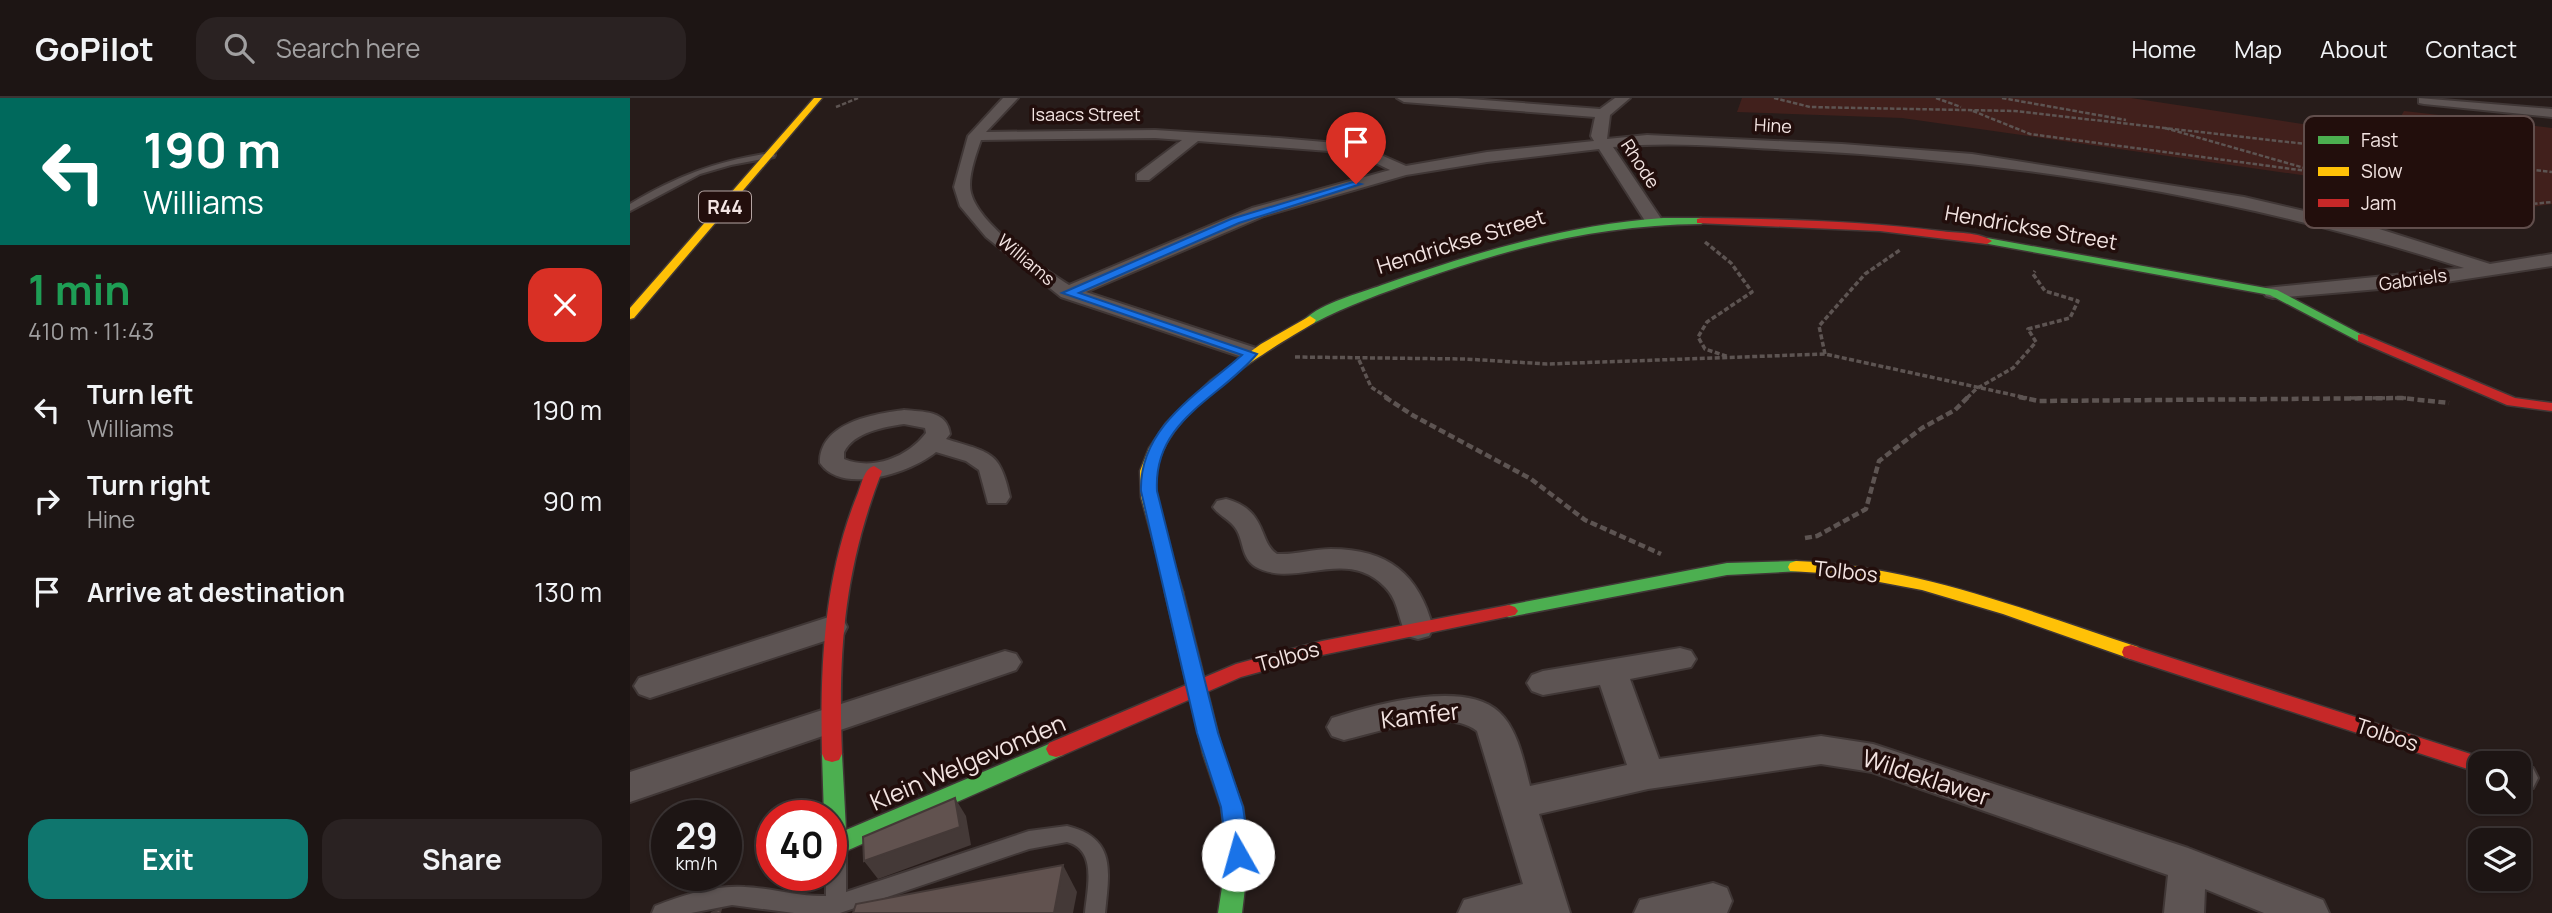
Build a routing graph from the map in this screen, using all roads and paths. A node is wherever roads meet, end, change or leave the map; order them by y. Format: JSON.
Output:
{"nodes":[{"id":1,"x":818,"y":98,"type":"edge"},
{"id":2,"x":1011,"y":98,"type":"edge"},
{"id":3,"x":1404,"y":98,"type":"edge"},
{"id":4,"x":1623,"y":98,"type":"edge"},
{"id":5,"x":1774,"y":98,"type":"edge"},
{"id":6,"x":1936,"y":98,"type":"edge"},
{"id":7,"x":2003,"y":98,"type":"edge"},
{"id":8,"x":2424,"y":100,"type":"dead end"},
{"id":9,"x":1968,"y":109,"type":"junction"},
{"id":10,"x":1603,"y":113,"type":"junction"},
{"id":11,"x":2552,"y":113,"type":"edge"},
{"id":12,"x":2149,"y":124,"type":"junction"},
{"id":13,"x":975,"y":136,"type":"junction"},
{"id":14,"x":1196,"y":136,"type":"junction"},
{"id":15,"x":1603,"y":142,"type":"junction"},
{"id":16,"x":2304,"y":142,"type":"edge"},
{"id":17,"x":771,"y":155,"type":"junction"},
{"id":18,"x":2304,"y":168,"type":"edge"},
{"id":19,"x":2534,"y":170,"type":"edge"},
{"id":20,"x":1405,"y":171,"type":"junction"},
{"id":21,"x":2304,"y":171,"type":"edge"},
{"id":22,"x":2552,"y":172,"type":"edge"},
{"id":23,"x":1143,"y":177,"type":"dead end"},
{"id":24,"x":2552,"y":202,"type":"edge"},
{"id":25,"x":2534,"y":204,"type":"edge"},
{"id":26,"x":630,"y":208,"type":"edge"},
{"id":27,"x":2304,"y":216,"type":"edge"},
{"id":28,"x":1653,"y":220,"type":"junction"},
{"id":29,"x":2354,"y":228,"type":"edge"},
{"id":30,"x":1929,"y":231,"type":"junction"},
{"id":31,"x":1699,"y":239,"type":"dead end"},
{"id":32,"x":2046,"y":252,"type":"junction"},
{"id":33,"x":2552,"y":260,"type":"edge"},
{"id":34,"x":2487,"y":269,"type":"junction"},
{"id":35,"x":2273,"y":292,"type":"junction"},
{"id":36,"x":1068,"y":293,"type":"junction"},
{"id":37,"x":630,"y":315,"type":"edge"},
{"id":38,"x":1251,"y":354,"type":"junction"},
{"id":39,"x":1825,"y":354,"type":"junction"},
{"id":40,"x":1731,"y":358,"type":"junction"},
{"id":41,"x":1359,"y":360,"type":"junction"},
{"id":42,"x":1976,"y":389,"type":"junction"},
{"id":43,"x":2453,"y":403,"type":"dead end"},
{"id":44,"x":2552,"y":407,"type":"edge"},
{"id":45,"x":933,"y":443,"type":"junction"},
{"id":46,"x":874,"y":471,"type":"junction"},
{"id":47,"x":997,"y":497,"type":"dead end"},
{"id":48,"x":1226,"y":507,"type":"dead end"},
{"id":49,"x":1803,"y":538,"type":"dead end"},
{"id":50,"x":1665,"y":556,"type":"dead end"},
{"id":51,"x":832,"y":627,"type":"junction"},
{"id":52,"x":1419,"y":628,"type":"junction"},
{"id":53,"x":1680,"y":660,"type":"dead end"},
{"id":54,"x":1005,"y":662,"type":"dead end"},
{"id":55,"x":1611,"y":672,"type":"junction"},
{"id":56,"x":1543,"y":683,"type":"dead end"},
{"id":57,"x":650,"y":686,"type":"dead end"},
{"id":58,"x":1197,"y":690,"type":"junction"},
{"id":59,"x":832,"y":719,"type":"junction"},
{"id":60,"x":1344,"y":727,"type":"dead end"},
{"id":61,"x":2468,"y":761,"type":"edge"},
{"id":62,"x":1648,"y":775,"type":"junction"},
{"id":63,"x":630,"y":787,"type":"edge"},
{"id":64,"x":835,"y":800,"type":"edge"},
{"id":65,"x":1517,"y":804,"type":"junction"},
{"id":66,"x":847,"y":840,"type":"edge"},
{"id":67,"x":2189,"y":865,"type":"junction"},
{"id":68,"x":836,"y":891,"type":"edge"},
{"id":69,"x":1713,"y":901,"type":"dead end"},
{"id":70,"x":1547,"y":904,"type":"edge"},
{"id":71,"x":836,"y":905,"type":"junction"},
{"id":72,"x":662,"y":913,"type":"edge"},
{"id":73,"x":1095,"y":913,"type":"edge"},
{"id":74,"x":1230,"y":913,"type":"edge"},
{"id":75,"x":1478,"y":913,"type":"edge"},
{"id":76,"x":1654,"y":913,"type":"edge"},
{"id":77,"x":2184,"y":913,"type":"edge"},
{"id":78,"x":2309,"y":913,"type":"edge"}],
"edges":[{"from":1,"to":17,"type":"street","number":"R44"},
{"from":2,"to":13,"type":"street","name":"Williams"},
{"from":3,"to":10,"type":"street"},
{"from":4,"to":10,"type":"street"},
{"from":5,"to":9,"type":"path"},
{"from":6,"to":9,"type":"path"},
{"from":7,"to":12,"type":"path"},
{"from":8,"to":11,"type":"street"},
{"from":9,"to":12,"type":"path"},
{"from":9,"to":21,"type":"path"},
{"from":10,"to":15,"type":"street","name":"Rhode"},
{"from":12,"to":16,"type":"path"},
{"from":12,"to":18,"type":"path"},
{"from":13,"to":14,"type":"street","name":"Isaacs Street"},
{"from":13,"to":36,"type":"street","name":"Williams"},
{"from":14,"to":20,"type":"street","name":"Isaacs Street"},
{"from":14,"to":23,"type":"street"},
{"from":15,"to":20,"type":"street","name":"Hine"},
{"from":15,"to":27,"type":"street","name":"Hine"},
{"from":15,"to":28,"type":"street","name":"Rhode"},
{"from":17,"to":26,"type":"lane"},
{"from":17,"to":37,"type":"street","number":"R44"},
{"from":19,"to":22,"type":"path"},
{"from":20,"to":36,"type":"street","name":"Hine"},
{"from":24,"to":25,"type":"path"},
{"from":28,"to":30,"type":"street","name":"Hendrickse Street"},
{"from":28,"to":38,"type":"street","name":"Hendrickse Street"},
{"from":29,"to":34,"type":"street","name":"Hine"},
{"from":30,"to":32,"type":"street","name":"Hendrickse Street"},
{"from":30,"to":39,"type":"path"},
{"from":31,"to":40,"type":"path"},
{"from":32,"to":35,"type":"street","name":"Hendrickse Street"},
{"from":32,"to":42,"type":"path"},
{"from":33,"to":34,"type":"street","name":"Gabriels"},
{"from":34,"to":35,"type":"street","name":"Gabriels"},
{"from":35,"to":44,"type":"street","name":"Hendrickse Street"},
{"from":36,"to":38,"type":"street","name":"Williams"},
{"from":38,"to":41,"type":"path"},
{"from":38,"to":58,"type":"street","name":"Hendrickse Street"},
{"from":39,"to":40,"type":"path"},
{"from":39,"to":42,"type":"path"},
{"from":40,"to":41,"type":"path"},
{"from":41,"to":50,"type":"path"},
{"from":42,"to":43,"type":"path"},
{"from":42,"to":49,"type":"path"},
{"from":45,"to":46,"type":"street"},
{"from":45,"to":46,"type":"street"},
{"from":45,"to":47,"type":"street"},
{"from":46,"to":51,"type":"street"},
{"from":48,"to":52,"type":"street"},
{"from":51,"to":57,"type":"street"},
{"from":51,"to":59,"type":"street"},
{"from":52,"to":58,"type":"street","name":"Tolbos"},
{"from":52,"to":61,"type":"street","name":"Tolbos"},
{"from":53,"to":55,"type":"street"},
{"from":54,"to":59,"type":"street"},
{"from":55,"to":56,"type":"street"},
{"from":55,"to":62,"type":"street"},
{"from":58,"to":66,"type":"street","name":"Klein Welgevonden"},
{"from":58,"to":74,"type":"street","name":"Hendrickse Street"},
{"from":59,"to":63,"type":"street"},
{"from":59,"to":64,"type":"street"},
{"from":60,"to":65,"type":"street","name":"Kamfer"},
{"from":62,"to":65,"type":"street","name":"Wildeklawer"},
{"from":62,"to":67,"type":"street","name":"Wildeklawer"},
{"from":65,"to":70,"type":"street"},
{"from":67,"to":77,"type":"street"},
{"from":67,"to":78,"type":"street","name":"Wildeklawer"},
{"from":68,"to":71,"type":"lane"},
{"from":69,"to":76,"type":"street"},
{"from":70,"to":75,"type":"street"},
{"from":71,"to":72,"type":"lane"},
{"from":71,"to":73,"type":"lane"}]}
